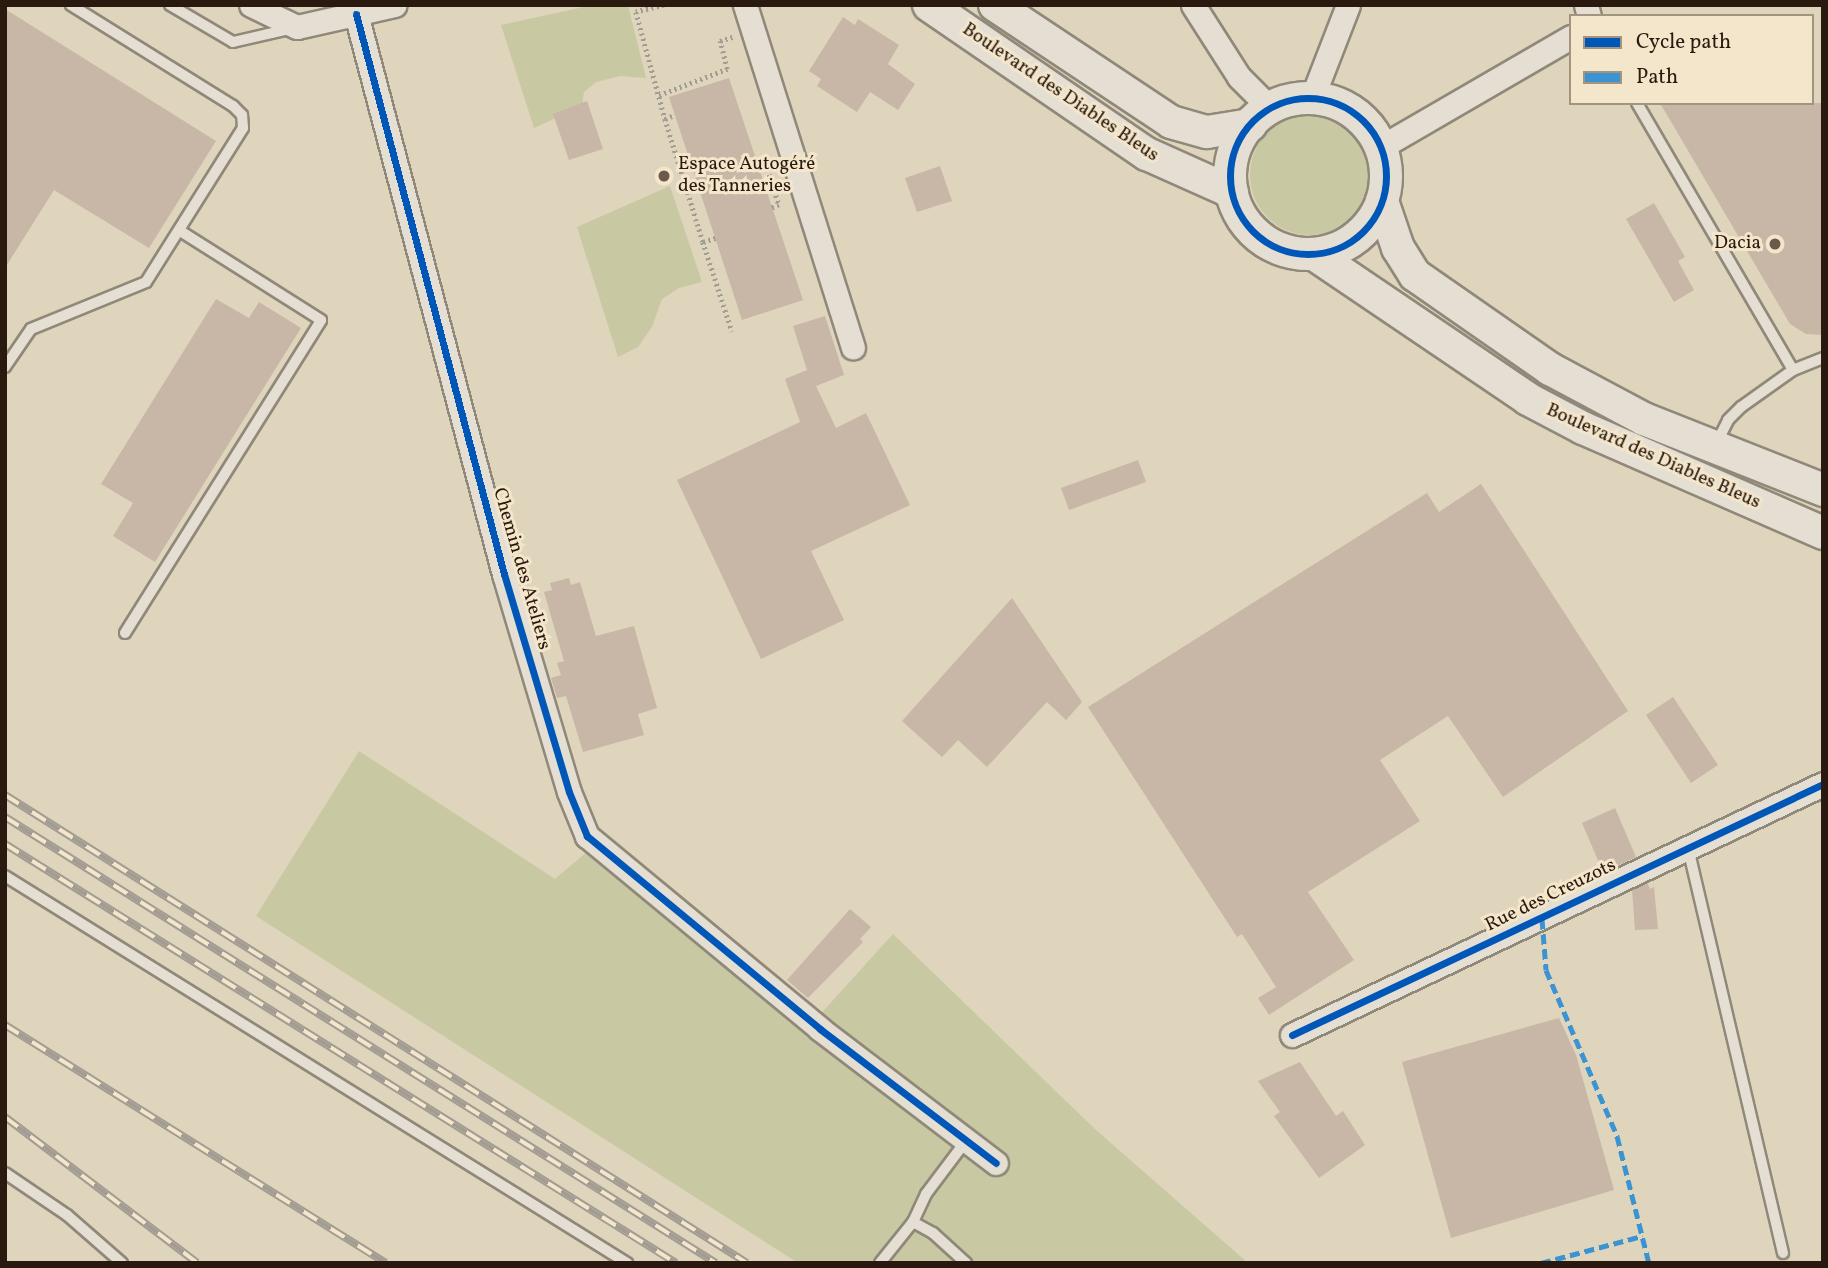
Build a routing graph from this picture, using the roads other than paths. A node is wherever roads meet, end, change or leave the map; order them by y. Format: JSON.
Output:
{"nodes":[{"id":1,"x":71,"y":5,"type":"edge"},
{"id":2,"x":170,"y":5,"type":"edge"},
{"id":3,"x":251,"y":5,"type":"edge"},
{"id":4,"x":395,"y":5,"type":"edge"},
{"id":5,"x":745,"y":5,"type":"edge"},
{"id":6,"x":929,"y":5,"type":"edge"},
{"id":7,"x":995,"y":5,"type":"edge"},
{"id":8,"x":1193,"y":5,"type":"edge"},
{"id":9,"x":1348,"y":5,"type":"edge"},
{"id":10,"x":356,"y":14,"type":"junction"},
{"id":11,"x":297,"y":27,"type":"junction"},
{"id":12,"x":1569,"y":38,"type":"edge"},
{"id":13,"x":1312,"y":98,"type":"junction"},
{"id":14,"x":1638,"y":105,"type":"edge"},
{"id":15,"x":1260,"y":117,"type":"junction"},
{"id":16,"x":1381,"y":148,"type":"junction"},
{"id":17,"x":1232,"y":192,"type":"junction"},
{"id":18,"x":1382,"y":201,"type":"junction"},
{"id":19,"x":180,"y":231,"type":"junction"},
{"id":20,"x":1314,"y":254,"type":"junction"},
{"id":21,"x":853,"y":347,"type":"dead end"},
{"id":22,"x":1823,"y":358,"type":"edge"},
{"id":23,"x":5,"y":367,"type":"edge"},
{"id":24,"x":1793,"y":370,"type":"junction"},
{"id":25,"x":1715,"y":447,"type":"junction"},
{"id":26,"x":1823,"y":490,"type":"edge"},
{"id":27,"x":1823,"y":533,"type":"edge"},
{"id":28,"x":125,"y":633,"type":"dead end"},
{"id":29,"x":1823,"y":784,"type":"edge"},
{"id":30,"x":1688,"y":845,"type":"junction"},
{"id":31,"x":5,"y":876,"type":"edge"},
{"id":32,"x":1292,"y":1035,"type":"dead end"},
{"id":33,"x":966,"y":1141,"type":"junction"},
{"id":34,"x":996,"y":1164,"type":"dead end"},
{"id":35,"x":5,"y":1173,"type":"edge"},
{"id":36,"x":913,"y":1222,"type":"junction"},
{"id":37,"x":1783,"y":1253,"type":"dead end"},
{"id":38,"x":122,"y":1263,"type":"edge"},
{"id":39,"x":626,"y":1263,"type":"edge"},
{"id":40,"x":880,"y":1263,"type":"edge"},
{"id":41,"x":967,"y":1263,"type":"edge"}],
"edges":[{"from":1,"to":19,"type":"lane"},
{"from":2,"to":11,"type":"lane"},
{"from":3,"to":11,"type":"street"},
{"from":4,"to":10,"type":"street"},
{"from":5,"to":21,"type":"street"},
{"from":6,"to":17,"type":"main road","name":"Boulevard des Diables Bleus"},
{"from":7,"to":15,"type":"main road","name":"Boulevard des Diables Bleus"},
{"from":8,"to":15,"type":"street"},
{"from":9,"to":13,"type":"street"},
{"from":10,"to":11,"type":"street"},
{"from":10,"to":33,"type":"street","name":"Chemin des Ateliers"},
{"from":12,"to":16,"type":"street"},
{"from":13,"to":15,"type":"main road"},
{"from":13,"to":16,"type":"main road"},
{"from":14,"to":24,"type":"lane"},
{"from":15,"to":17,"type":"main road"},
{"from":16,"to":18,"type":"main road"},
{"from":17,"to":20,"type":"main road"},
{"from":18,"to":20,"type":"main road"},
{"from":18,"to":25,"type":"main road","name":"Boulevard des Diables Bleus"},
{"from":19,"to":23,"type":"lane"},
{"from":19,"to":28,"type":"lane"},
{"from":20,"to":27,"type":"main road","name":"Boulevard des Diables Bleus"},
{"from":22,"to":24,"type":"lane"},
{"from":24,"to":25,"type":"lane"},
{"from":25,"to":26,"type":"main road","name":"Boulevard des Diables Bleus"},
{"from":29,"to":30,"type":"street","name":"Rue des Creuzots"},
{"from":30,"to":32,"type":"street","name":"Rue des Creuzots"},
{"from":30,"to":37,"type":"lane"},
{"from":31,"to":39,"type":"lane"},
{"from":33,"to":34,"type":"street","name":"Chemin des Ateliers"},
{"from":33,"to":36,"type":"lane"},
{"from":35,"to":38,"type":"lane"},
{"from":36,"to":40,"type":"lane"},
{"from":36,"to":41,"type":"lane"}]}
